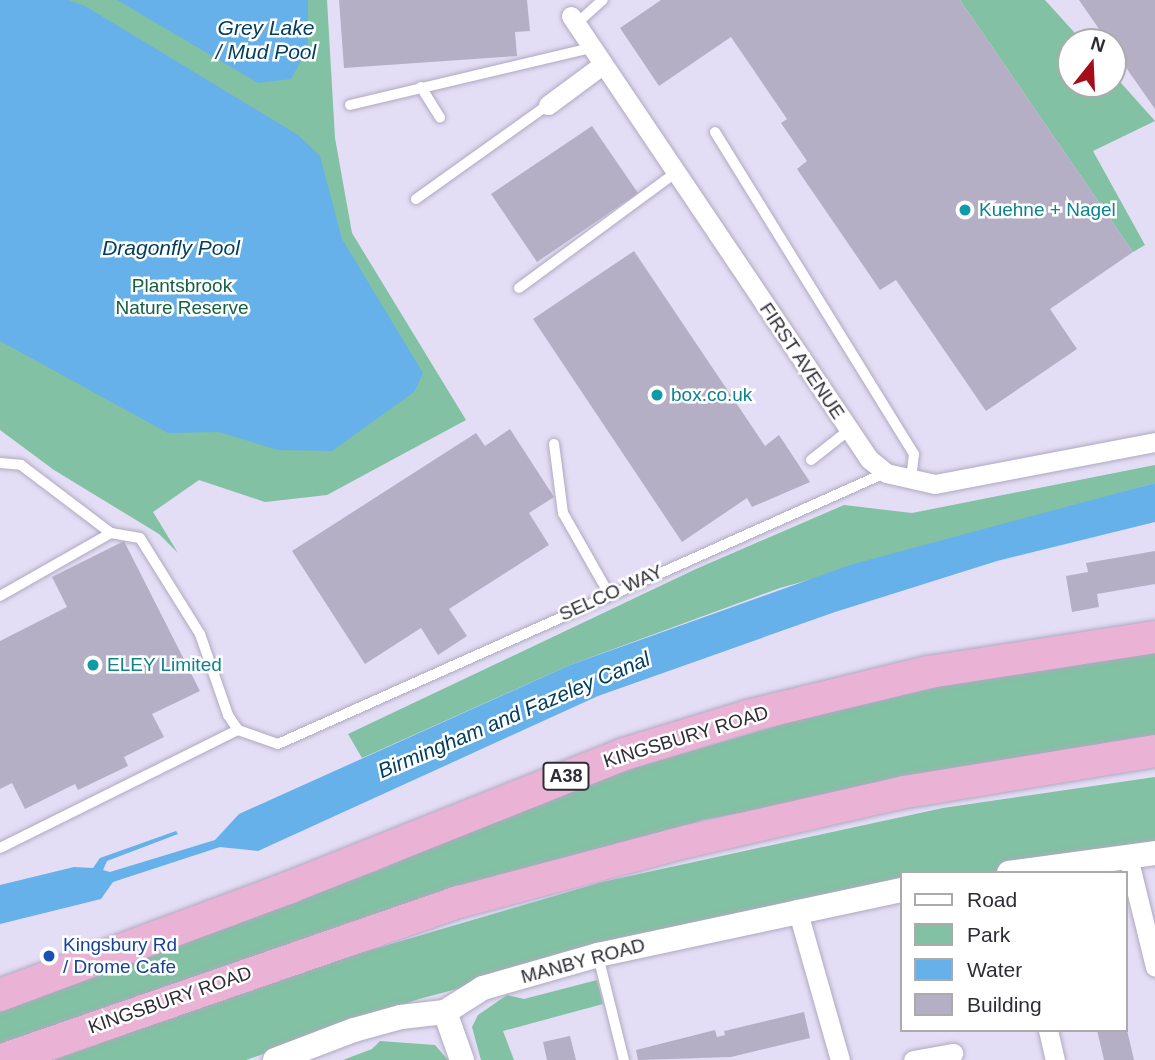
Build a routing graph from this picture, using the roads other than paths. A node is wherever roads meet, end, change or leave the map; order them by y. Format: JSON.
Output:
{"nodes":[{"id":1,"x":603,"y":0,"type":"edge"},
{"id":2,"x":574,"y":20,"type":"joint"},
{"id":3,"x":591,"y":48,"type":"junction"},
{"id":4,"x":602,"y":65,"type":"junction"},
{"id":5,"x":421,"y":87,"type":"junction"},
{"id":6,"x":350,"y":105,"type":"dead end"},
{"id":7,"x":548,"y":105,"type":"joint"},
{"id":8,"x":440,"y":117,"type":"dead end"},
{"id":9,"x":715,"y":132,"type":"dead end"},
{"id":10,"x":676,"y":173,"type":"junction"},
{"id":11,"x":416,"y":199,"type":"dead end"},
{"id":12,"x":519,"y":288,"type":"dead end"},
{"id":13,"x":849,"y":430,"type":"junction"},
{"id":14,"x":1155,"y":442,"type":"edge"},
{"id":15,"x":554,"y":444,"type":"dead end"},
{"id":16,"x":811,"y":460,"type":"dead end"},
{"id":17,"x":0,"y":463,"type":"edge"},
{"id":18,"x":886,"y":473,"type":"junction"},
{"id":19,"x":911,"y":479,"type":"junction"},
{"id":20,"x":111,"y":533,"type":"junction"},
{"id":21,"x":609,"y":594,"type":"junction"},
{"id":22,"x":0,"y":596,"type":"edge"},
{"id":23,"x":1155,"y":637,"type":"edge"},
{"id":24,"x":238,"y":730,"type":"junction"},
{"id":25,"x":1155,"y":751,"type":"edge"},
{"id":26,"x":0,"y":848,"type":"edge"},
{"id":27,"x":1155,"y":853,"type":"edge"},
{"id":28,"x":1128,"y":857,"type":"junction"},
{"id":29,"x":1024,"y":871,"type":"edge"},
{"id":30,"x":900,"y":890,"type":"edge"},
{"id":31,"x":797,"y":909,"type":"junction"},
{"id":32,"x":598,"y":955,"type":"junction"},
{"id":33,"x":1155,"y":967,"type":"edge"},
{"id":34,"x":6,"y":988,"type":"edge"},
{"id":35,"x":445,"y":1012,"type":"junction"},
{"id":36,"x":1048,"y":1032,"type":"edge"},
{"id":37,"x":953,"y":1053,"type":"dead end"},
{"id":38,"x":2,"y":1060,"type":"edge"},
{"id":39,"x":275,"y":1060,"type":"edge"},
{"id":40,"x":462,"y":1060,"type":"edge"},
{"id":41,"x":624,"y":1060,"type":"edge"},
{"id":42,"x":840,"y":1060,"type":"edge"},
{"id":43,"x":913,"y":1060,"type":"edge"},
{"id":44,"x":1055,"y":1060,"type":"edge"}],
"edges":[{"from":1,"to":2,"type":"lane"},
{"from":2,"to":3,"type":"street","name":"FIRST AVENUE"},
{"from":3,"to":4,"type":"street","name":"FIRST AVENUE"},
{"from":3,"to":5,"type":"lane"},
{"from":4,"to":7,"type":"street"},
{"from":4,"to":10,"type":"street","name":"FIRST AVENUE"},
{"from":5,"to":6,"type":"lane"},
{"from":5,"to":8,"type":"lane"},
{"from":7,"to":11,"type":"lane"},
{"from":9,"to":19,"type":"lane"},
{"from":10,"to":12,"type":"lane"},
{"from":10,"to":13,"type":"street","name":"FIRST AVENUE"},
{"from":13,"to":16,"type":"lane"},
{"from":13,"to":18,"type":"street","name":"FIRST AVENUE"},
{"from":14,"to":19,"type":"street"},
{"from":15,"to":21,"type":"lane"},
{"from":17,"to":20,"type":"lane"},
{"from":18,"to":19,"type":"street"},
{"from":18,"to":21,"type":"lane","name":"SELCO WAY"},
{"from":20,"to":22,"type":"lane"},
{"from":20,"to":24,"type":"lane"},
{"from":21,"to":24,"type":"lane","name":"SELCO WAY"},
{"from":23,"to":34,"type":"highway","name":"KINGSBURY ROAD","number":"A38"},
{"from":24,"to":26,"type":"lane"},
{"from":25,"to":38,"type":"highway","name":"KINGSBURY ROAD"},
{"from":27,"to":28,"type":"street"},
{"from":28,"to":29,"type":"street"},
{"from":28,"to":33,"type":"street"},
{"from":30,"to":31,"type":"street","name":"MANBY ROAD"},
{"from":31,"to":32,"type":"street","name":"MANBY ROAD"},
{"from":31,"to":42,"type":"street"},
{"from":32,"to":35,"type":"street","name":"MANBY ROAD"},
{"from":32,"to":41,"type":"lane"},
{"from":35,"to":39,"type":"street","name":"MANBY ROAD"},
{"from":35,"to":40,"type":"street"},
{"from":36,"to":44,"type":"street"},
{"from":37,"to":43,"type":"street"}]}
